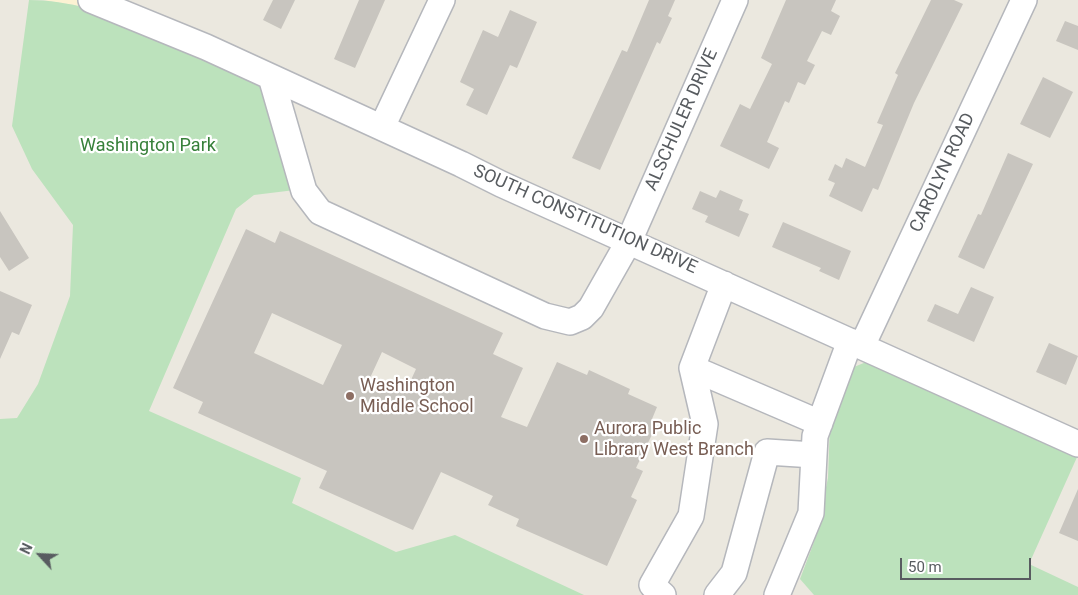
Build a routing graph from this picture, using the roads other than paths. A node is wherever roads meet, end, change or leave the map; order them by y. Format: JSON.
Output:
{"nodes":[{"id":1,"x":91,"y":0,"type":"edge"},
{"id":2,"x":442,"y":0,"type":"edge"},
{"id":3,"x":735,"y":0,"type":"edge"},
{"id":4,"x":1024,"y":0,"type":"edge"},
{"id":5,"x":272,"y":77,"type":"junction"},
{"id":6,"x":382,"y":127,"type":"junction"},
{"id":7,"x":629,"y":241,"type":"junction"},
{"id":8,"x":724,"y":284,"type":"junction"},
{"id":9,"x":856,"y":344,"type":"junction"},
{"id":10,"x":692,"y":368,"type":"junction"},
{"id":11,"x":820,"y":423,"type":"junction"},
{"id":12,"x":1078,"y":444,"type":"edge"},
{"id":13,"x":814,"y":455,"type":"junction"},
{"id":14,"x":663,"y":595,"type":"edge"},
{"id":15,"x":717,"y":595,"type":"edge"},
{"id":16,"x":777,"y":595,"type":"edge"}],
"edges":[{"from":1,"to":5,"type":"street","name":"SOUTH CONSTITUTION DRIVE"},
{"from":2,"to":6,"type":"street"},
{"from":3,"to":7,"type":"street","name":"ALSCHULER DRIVE"},
{"from":4,"to":9,"type":"street","name":"CAROLYN ROAD"},
{"from":5,"to":6,"type":"street","name":"SOUTH CONSTITUTION DRIVE"},
{"from":5,"to":7,"type":"street","name":"ALSCHULER DRIVE"},
{"from":6,"to":7,"type":"street","name":"SOUTH CONSTITUTION DRIVE"},
{"from":7,"to":8,"type":"street","name":"SOUTH CONSTITUTION DRIVE"},
{"from":8,"to":9,"type":"street","name":"SOUTH CONSTITUTION DRIVE"},
{"from":8,"to":10,"type":"street"},
{"from":9,"to":11,"type":"street","name":"CAROLYN ROAD"},
{"from":9,"to":12,"type":"street","name":"SOUTH CONSTITUTION DRIVE"},
{"from":10,"to":11,"type":"street"},
{"from":10,"to":14,"type":"street"},
{"from":11,"to":13,"type":"street","name":"CAROLYN ROAD"},
{"from":13,"to":15,"type":"street"},
{"from":13,"to":16,"type":"street","name":"CAROLYN ROAD"}]}
